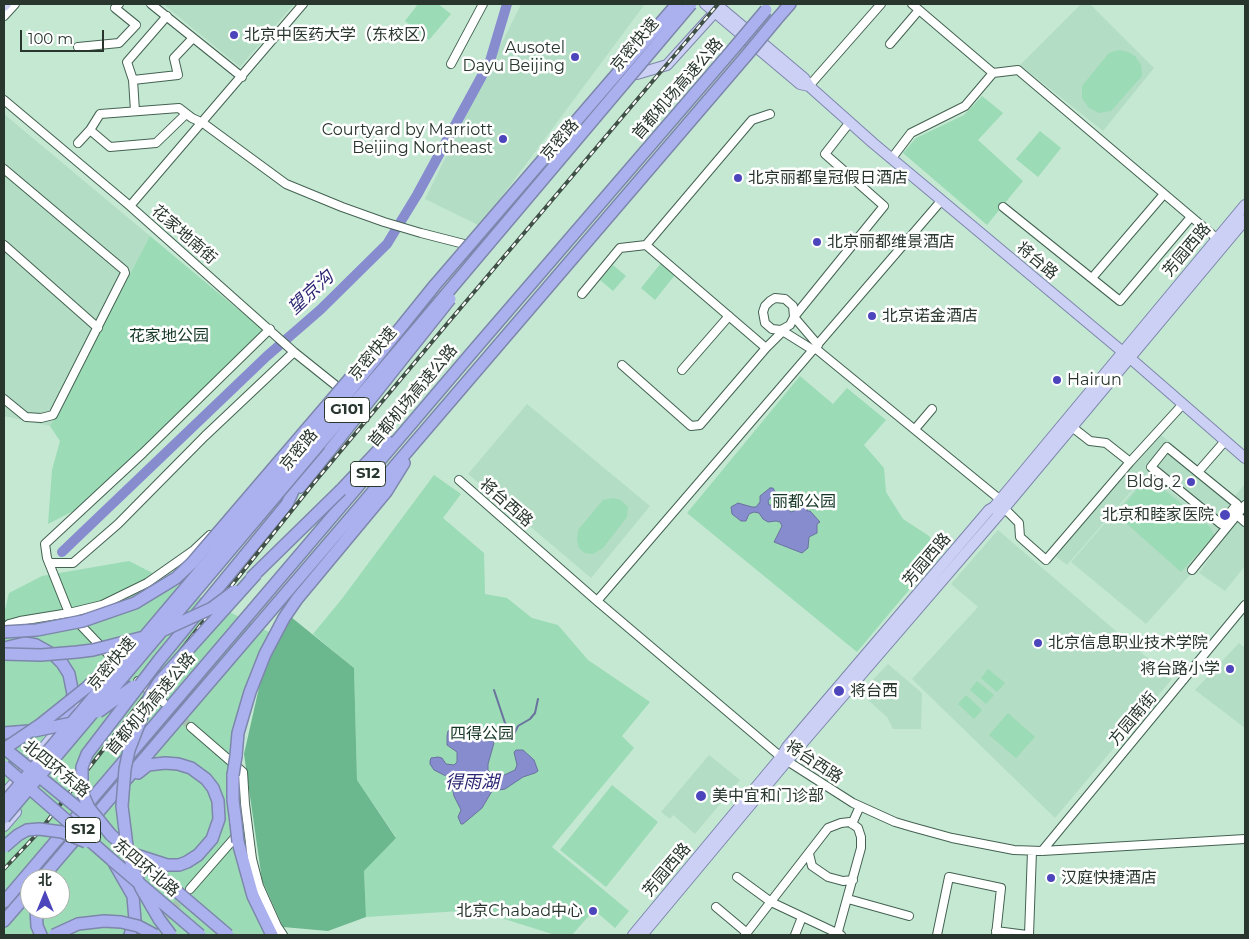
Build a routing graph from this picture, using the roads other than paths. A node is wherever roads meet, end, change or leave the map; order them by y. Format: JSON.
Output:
{"nodes":[{"id":1,"x":14,"y":4,"type":"edge"},
{"id":2,"x":119,"y":4,"type":"edge"},
{"id":3,"x":152,"y":4,"type":"edge"},
{"id":4,"x":303,"y":4,"type":"edge"},
{"id":5,"x":483,"y":4,"type":"edge"},
{"id":6,"x":670,"y":4,"type":"edge"},
{"id":7,"x":677,"y":4,"type":"edge"},
{"id":8,"x":691,"y":4,"type":"edge"},
{"id":9,"x":697,"y":4,"type":"edge"},
{"id":10,"x":705,"y":4,"type":"edge"},
{"id":11,"x":790,"y":4,"type":"edge"},
{"id":12,"x":881,"y":4,"type":"edge"},
{"id":13,"x":912,"y":4,"type":"edge"},
{"id":14,"x":769,"y":7,"type":"edge"},
{"id":15,"x":716,"y":8,"type":"edge"},
{"id":16,"x":919,"y":10,"type":"junction"},
{"id":17,"x":4,"y":16,"type":"edge"},
{"id":18,"x":167,"y":16,"type":"junction"},
{"id":19,"x":193,"y":38,"type":"junction"},
{"id":20,"x":890,"y":44,"type":"dead end"},
{"id":21,"x":78,"y":47,"type":"dead end"},
{"id":22,"x":451,"y":64,"type":"dead end"},
{"id":23,"x":993,"y":73,"type":"junction"},
{"id":24,"x":638,"y":74,"type":"junction"},
{"id":25,"x":242,"y":76,"type":"junction"},
{"id":26,"x":133,"y":80,"type":"junction"},
{"id":27,"x":809,"y":86,"type":"junction"},
{"id":28,"x":4,"y":100,"type":"edge"},
{"id":29,"x":135,"y":111,"type":"junction"},
{"id":30,"x":186,"y":114,"type":"junction"},
{"id":31,"x":770,"y":114,"type":"dead end"},
{"id":32,"x":850,"y":122,"type":"junction"},
{"id":33,"x":203,"y":123,"type":"junction"},
{"id":34,"x":90,"y":130,"type":"junction"},
{"id":35,"x":78,"y":143,"type":"dead end"},
{"id":36,"x":892,"y":158,"type":"junction"},
{"id":37,"x":4,"y":169,"type":"edge"},
{"id":38,"x":1164,"y":194,"type":"junction"},
{"id":39,"x":941,"y":201,"type":"junction"},
{"id":40,"x":1245,"y":205,"type":"edge"},
{"id":41,"x":130,"y":206,"type":"junction"},
{"id":42,"x":1004,"y":208,"type":"dead end"},
{"id":43,"x":516,"y":209,"type":"junction"},
{"id":44,"x":1191,"y":217,"type":"junction"},
{"id":45,"x":1245,"y":220,"type":"edge"},
{"id":46,"x":1220,"y":241,"type":"junction"},
{"id":47,"x":4,"y":245,"type":"edge"},
{"id":48,"x":468,"y":245,"type":"junction"},
{"id":49,"x":646,"y":246,"type":"junction"},
{"id":50,"x":1092,"y":278,"type":"junction"},
{"id":51,"x":435,"y":285,"type":"junction"},
{"id":52,"x":582,"y":294,"type":"dead end"},
{"id":53,"x":729,"y":316,"type":"junction"},
{"id":54,"x":794,"y":317,"type":"junction"},
{"id":55,"x":98,"y":328,"type":"junction"},
{"id":56,"x":271,"y":330,"type":"junction"},
{"id":57,"x":782,"y":330,"type":"junction"},
{"id":58,"x":766,"y":348,"type":"junction"},
{"id":59,"x":815,"y":348,"type":"junction"},
{"id":60,"x":474,"y":350,"type":"junction"},
{"id":61,"x":294,"y":351,"type":"junction"},
{"id":62,"x":1126,"y":355,"type":"junction"},
{"id":63,"x":622,"y":365,"type":"dead end"},
{"id":64,"x":682,"y":370,"type":"dead end"},
{"id":65,"x":345,"y":393,"type":"junction"},
{"id":66,"x":4,"y":399,"type":"edge"},
{"id":67,"x":1183,"y":404,"type":"junction"},
{"id":68,"x":932,"y":408,"type":"dead end"},
{"id":69,"x":326,"y":416,"type":"junction"},
{"id":70,"x":428,"y":427,"type":"junction"},
{"id":71,"x":1072,"y":427,"type":"junction"},
{"id":72,"x":915,"y":429,"type":"junction"},
{"id":73,"x":1225,"y":441,"type":"junction"},
{"id":74,"x":1245,"y":458,"type":"edge"},
{"id":75,"x":1130,"y":462,"type":"junction"},
{"id":76,"x":304,"y":467,"type":"junction"},
{"id":77,"x":1198,"y":472,"type":"junction"},
{"id":78,"x":459,"y":480,"type":"dead end"},
{"id":79,"x":287,"y":504,"type":"junction"},
{"id":80,"x":1004,"y":504,"type":"junction"},
{"id":81,"x":1245,"y":505,"type":"edge"},
{"id":82,"x":1237,"y":515,"type":"junction"},
{"id":83,"x":1245,"y":522,"type":"edge"},
{"id":84,"x":49,"y":564,"type":"junction"},
{"id":85,"x":1192,"y":570,"type":"dead end"},
{"id":86,"x":256,"y":574,"type":"junction"},
{"id":87,"x":188,"y":584,"type":"junction"},
{"id":88,"x":597,"y":601,"type":"junction"},
{"id":89,"x":1245,"y":605,"type":"edge"},
{"id":90,"x":69,"y":613,"type":"junction"},
{"id":91,"x":4,"y":630,"type":"edge"},
{"id":92,"x":4,"y":648,"type":"edge"},
{"id":93,"x":4,"y":654,"type":"edge"},
{"id":94,"x":112,"y":658,"type":"dead end"},
{"id":95,"x":159,"y":660,"type":"junction"},
{"id":96,"x":137,"y":680,"type":"dead end"},
{"id":97,"x":163,"y":702,"type":"tunnel mouth"},
{"id":98,"x":61,"y":725,"type":"junction"},
{"id":99,"x":191,"y":727,"type":"tunnel mouth"},
{"id":100,"x":4,"y":733,"type":"edge"},
{"id":101,"x":4,"y":749,"type":"edge"},
{"id":102,"x":784,"y":759,"type":"junction"},
{"id":103,"x":4,"y":766,"type":"edge"},
{"id":104,"x":122,"y":784,"type":"junction"},
{"id":105,"x":4,"y":795,"type":"edge"},
{"id":106,"x":4,"y":803,"type":"edge"},
{"id":107,"x":860,"y":806,"type":"junction"},
{"id":108,"x":4,"y":818,"type":"edge"},
{"id":109,"x":241,"y":823,"type":"junction"},
{"id":110,"x":852,"y":824,"type":"junction"},
{"id":111,"x":4,"y":826,"type":"edge"},
{"id":112,"x":111,"y":835,"type":"junction"},
{"id":113,"x":1245,"y":840,"type":"edge"},
{"id":114,"x":96,"y":846,"type":"junction"},
{"id":115,"x":4,"y":848,"type":"edge"},
{"id":116,"x":1032,"y":851,"type":"junction"},
{"id":117,"x":1042,"y":851,"type":"junction"},
{"id":118,"x":133,"y":854,"type":"junction"},
{"id":119,"x":809,"y":854,"type":"junction"},
{"id":120,"x":113,"y":861,"type":"junction"},
{"id":121,"x":51,"y":869,"type":"edge"},
{"id":122,"x":738,"y":877,"type":"dead end"},
{"id":123,"x":853,"y":880,"type":"junction"},
{"id":124,"x":190,"y":889,"type":"tunnel mouth"},
{"id":125,"x":848,"y":899,"type":"junction"},
{"id":126,"x":4,"y":902,"type":"edge"},
{"id":127,"x":771,"y":902,"type":"junction"},
{"id":128,"x":20,"y":903,"type":"edge"},
{"id":129,"x":716,"y":907,"type":"dead end"},
{"id":130,"x":909,"y":916,"type":"dead end"},
{"id":131,"x":802,"y":917,"type":"junction"},
{"id":132,"x":166,"y":918,"type":"tunnel mouth"},
{"id":133,"x":37,"y":919,"type":"edge"},
{"id":134,"x":4,"y":922,"type":"edge"},
{"id":135,"x":996,"y":933,"type":"edge"},
{"id":136,"x":746,"y":934,"type":"edge"},
{"id":137,"x":41,"y":935,"type":"edge"},
{"id":138,"x":54,"y":935,"type":"edge"},
{"id":139,"x":130,"y":935,"type":"edge"},
{"id":140,"x":150,"y":935,"type":"edge"},
{"id":141,"x":156,"y":935,"type":"edge"},
{"id":142,"x":171,"y":935,"type":"edge"},
{"id":143,"x":200,"y":935,"type":"edge"},
{"id":144,"x":228,"y":935,"type":"edge"},
{"id":145,"x":272,"y":935,"type":"edge"},
{"id":146,"x":283,"y":935,"type":"edge"},
{"id":147,"x":632,"y":935,"type":"edge"},
{"id":148,"x":642,"y":935,"type":"edge"},
{"id":149,"x":795,"y":935,"type":"edge"},
{"id":150,"x":839,"y":935,"type":"edge"},
{"id":151,"x":937,"y":935,"type":"edge"},
{"id":152,"x":1028,"y":935,"type":"edge"}],
"edges":[{"from":1,"to":17,"type":"street"},
{"from":2,"to":21,"type":"street"},
{"from":3,"to":18,"type":"street"},
{"from":4,"to":25,"type":"street"},
{"from":5,"to":22,"type":"street"},
{"from":6,"to":48,"type":"main road","name":"京密路","number":"G101"},
{"from":7,"to":51,"type":"highway","name":"京密快速","number":"G101","bridge":true},
{"from":8,"to":43,"type":"highway","name":"京密快速","number":"G101","bridge":true},
{"from":9,"to":24,"type":"main road","name":"京密路","number":"G101"},
{"from":10,"to":15,"type":"main road","name":"将台路"},
{"from":11,"to":70,"type":"highway","name":"首都机场高速公路","number":"S12","bridge":true},
{"from":12,"to":27,"type":"street"},
{"from":13,"to":16,"type":"street"},
{"from":14,"to":60,"type":"highway","name":"首都机场高速公路","number":"S12","bridge":true},
{"from":15,"to":24,"type":"main road"},
{"from":15,"to":27,"type":"main road","name":"将台路"},
{"from":16,"to":20,"type":"street"},
{"from":16,"to":23,"type":"street"},
{"from":18,"to":19,"type":"street"},
{"from":18,"to":26,"type":"street"},
{"from":19,"to":25,"type":"street"},
{"from":19,"to":26,"type":"street"},
{"from":23,"to":36,"type":"street"},
{"from":23,"to":38,"type":"street"},
{"from":24,"to":76,"type":"main road","name":"京密路","number":"G101"},
{"from":25,"to":33,"type":"street"},
{"from":26,"to":29,"type":"street"},
{"from":27,"to":32,"type":"main road","name":"将台路"},
{"from":28,"to":41,"type":"street","name":"花家地南街"},
{"from":29,"to":30,"type":"street"},
{"from":29,"to":34,"type":"street"},
{"from":30,"to":33,"type":"street"},
{"from":30,"to":34,"type":"street"},
{"from":31,"to":49,"type":"street"},
{"from":32,"to":36,"type":"main road","name":"将台路"},
{"from":32,"to":54,"type":"street"},
{"from":33,"to":41,"type":"street"},
{"from":33,"to":48,"type":"street"},
{"from":34,"to":35,"type":"street"},
{"from":36,"to":39,"type":"main road","name":"将台路"},
{"from":37,"to":55,"type":"street"},
{"from":38,"to":44,"type":"street"},
{"from":38,"to":50,"type":"street"},
{"from":39,"to":59,"type":"street"},
{"from":39,"to":62,"type":"main road","name":"将台路"},
{"from":40,"to":46,"type":"main road","name":"芳园西路"},
{"from":41,"to":56,"type":"street","name":"花家地南街"},
{"from":42,"to":50,"type":"street"},
{"from":43,"to":79,"type":"highway","bridge":true},
{"from":43,"to":108,"type":"highway","name":"京密快速","number":"G101","bridge":true},
{"from":44,"to":46,"type":"street"},
{"from":44,"to":50,"type":"street"},
{"from":45,"to":46,"type":"main road","name":"芳园西路"},
{"from":46,"to":62,"type":"main road","name":"芳园西路"},
{"from":47,"to":55,"type":"street"},
{"from":48,"to":65,"type":"main road","name":"京密路","number":"G101"},
{"from":49,"to":52,"type":"street"},
{"from":49,"to":53,"type":"street"},
{"from":51,"to":87,"type":"highway","name":"京密快速","number":"G101","bridge":true},
{"from":51,"to":91,"type":"highway","bridge":true},
{"from":53,"to":58,"type":"street"},
{"from":53,"to":64,"type":"street"},
{"from":54,"to":57,"type":"street"},
{"from":54,"to":57,"type":"street"},
{"from":54,"to":59,"type":"street"},
{"from":55,"to":66,"type":"street"},
{"from":56,"to":61,"type":"street","name":"花家地南街"},
{"from":56,"to":84,"type":"street"},
{"from":57,"to":58,"type":"street"},
{"from":57,"to":59,"type":"street"},
{"from":58,"to":63,"type":"street"},
{"from":59,"to":72,"type":"street"},
{"from":59,"to":88,"type":"street"},
{"from":60,"to":86,"type":"highway","bridge":true},
{"from":60,"to":126,"type":"highway","name":"首都机场高速公路","number":"S12"},
{"from":61,"to":65,"type":"street","name":"花家地南街"},
{"from":61,"to":84,"type":"street"},
{"from":62,"to":67,"type":"main road","name":"将台路"},
{"from":62,"to":71,"type":"main road","name":"芳园西路"},
{"from":62,"to":80,"type":"main road","name":"芳园西路"},
{"from":65,"to":69,"type":"main road","name":"京密路","number":"G101"},
{"from":67,"to":73,"type":"main road","name":"将台路"},
{"from":67,"to":75,"type":"street"},
{"from":68,"to":72,"type":"street"},
{"from":69,"to":90,"type":"street"},
{"from":69,"to":98,"type":"main road","name":"京密路","number":"G101"},
{"from":70,"to":104,"type":"highway","name":"首都机场高速公路","number":"S12"},
{"from":70,"to":109,"type":"highway","bridge":true},
{"from":71,"to":75,"type":"street"},
{"from":71,"to":80,"type":"main road","name":"芳园西路"},
{"from":72,"to":80,"type":"street"},
{"from":73,"to":74,"type":"main road","name":"将台路"},
{"from":73,"to":77,"type":"street"},
{"from":75,"to":80,"type":"street"},
{"from":76,"to":79,"type":"highway"},
{"from":76,"to":111,"type":"main road","name":"京密路","number":"G101"},
{"from":77,"to":77,"type":"street"},
{"from":78,"to":88,"type":"street","name":"将台西路"},
{"from":79,"to":95,"type":"highway"},
{"from":80,"to":102,"type":"main road","name":"芳园西路"},
{"from":81,"to":82,"type":"street"},
{"from":82,"to":83,"type":"street"},
{"from":82,"to":85,"type":"street"},
{"from":84,"to":90,"type":"street"},
{"from":86,"to":93,"type":"highway","bridge":true},
{"from":86,"to":142,"type":"highway","bridge":true},
{"from":87,"to":101,"type":"highway","bridge":true},
{"from":87,"to":106,"type":"highway","name":"京密快速","number":"G101","bridge":true},
{"from":88,"to":102,"type":"street","name":"将台西路"},
{"from":89,"to":117,"type":"street","name":"方园南街"},
{"from":90,"to":91,"type":"street"},
{"from":90,"to":94,"type":"street"},
{"from":92,"to":98,"type":"highway"},
{"from":95,"to":100,"type":"highway","bridge":true},
{"from":95,"to":112,"type":"highway","bridge":true},
{"from":96,"to":97,"type":"street"},
{"from":98,"to":105,"type":"main road","name":"京密路","number":"G101"},
{"from":99,"to":109,"type":"street"},
{"from":101,"to":112,"type":"highway","name":"北四环东路","bridge":true},
{"from":102,"to":107,"type":"street","name":"将台西路"},
{"from":102,"to":147,"type":"main road","name":"芳园西路"},
{"from":102,"to":148,"type":"main road","name":"芳园西路"},
{"from":103,"to":114,"type":"highway","name":"东四环北路","bridge":true},
{"from":104,"to":118,"type":"highway"},
{"from":104,"to":121,"type":"highway","name":"首都机场高速公路","number":"S12"},
{"from":107,"to":110,"type":"street"},
{"from":107,"to":116,"type":"street","name":"将台西路"},
{"from":109,"to":124,"type":"street"},
{"from":109,"to":145,"type":"highway","bridge":true},
{"from":109,"to":146,"type":"street"},
{"from":110,"to":119,"type":"street"},
{"from":110,"to":123,"type":"street"},
{"from":112,"to":118,"type":"highway","name":"北四环东路","bridge":true},
{"from":113,"to":117,"type":"street","name":"将台西路"},
{"from":114,"to":115,"type":"highway","bridge":true},
{"from":114,"to":120,"type":"highway","name":"东四环北路"},
{"from":116,"to":117,"type":"street","name":"将台西路"},
{"from":116,"to":152,"type":"street"},
{"from":118,"to":144,"type":"highway","name":"东四环北路","bridge":true},
{"from":119,"to":123,"type":"street"},
{"from":119,"to":127,"type":"street"},
{"from":120,"to":139,"type":"highway","bridge":true},
{"from":120,"to":143,"type":"highway","name":"东四环北路","bridge":true},
{"from":122,"to":127,"type":"street"},
{"from":123,"to":125,"type":"street"},
{"from":125,"to":130,"type":"street"},
{"from":125,"to":150,"type":"street"},
{"from":127,"to":131,"type":"street"},
{"from":127,"to":136,"type":"street"},
{"from":128,"to":134,"type":"highway"},
{"from":129,"to":136,"type":"street"},
{"from":131,"to":149,"type":"street"},
{"from":131,"to":150,"type":"street"},
{"from":132,"to":140,"type":"street"},
{"from":133,"to":137,"type":"highway"},
{"from":135,"to":151,"type":"street"},
{"from":135,"to":152,"type":"street"},
{"from":138,"to":141,"type":"highway","bridge":true}]}
